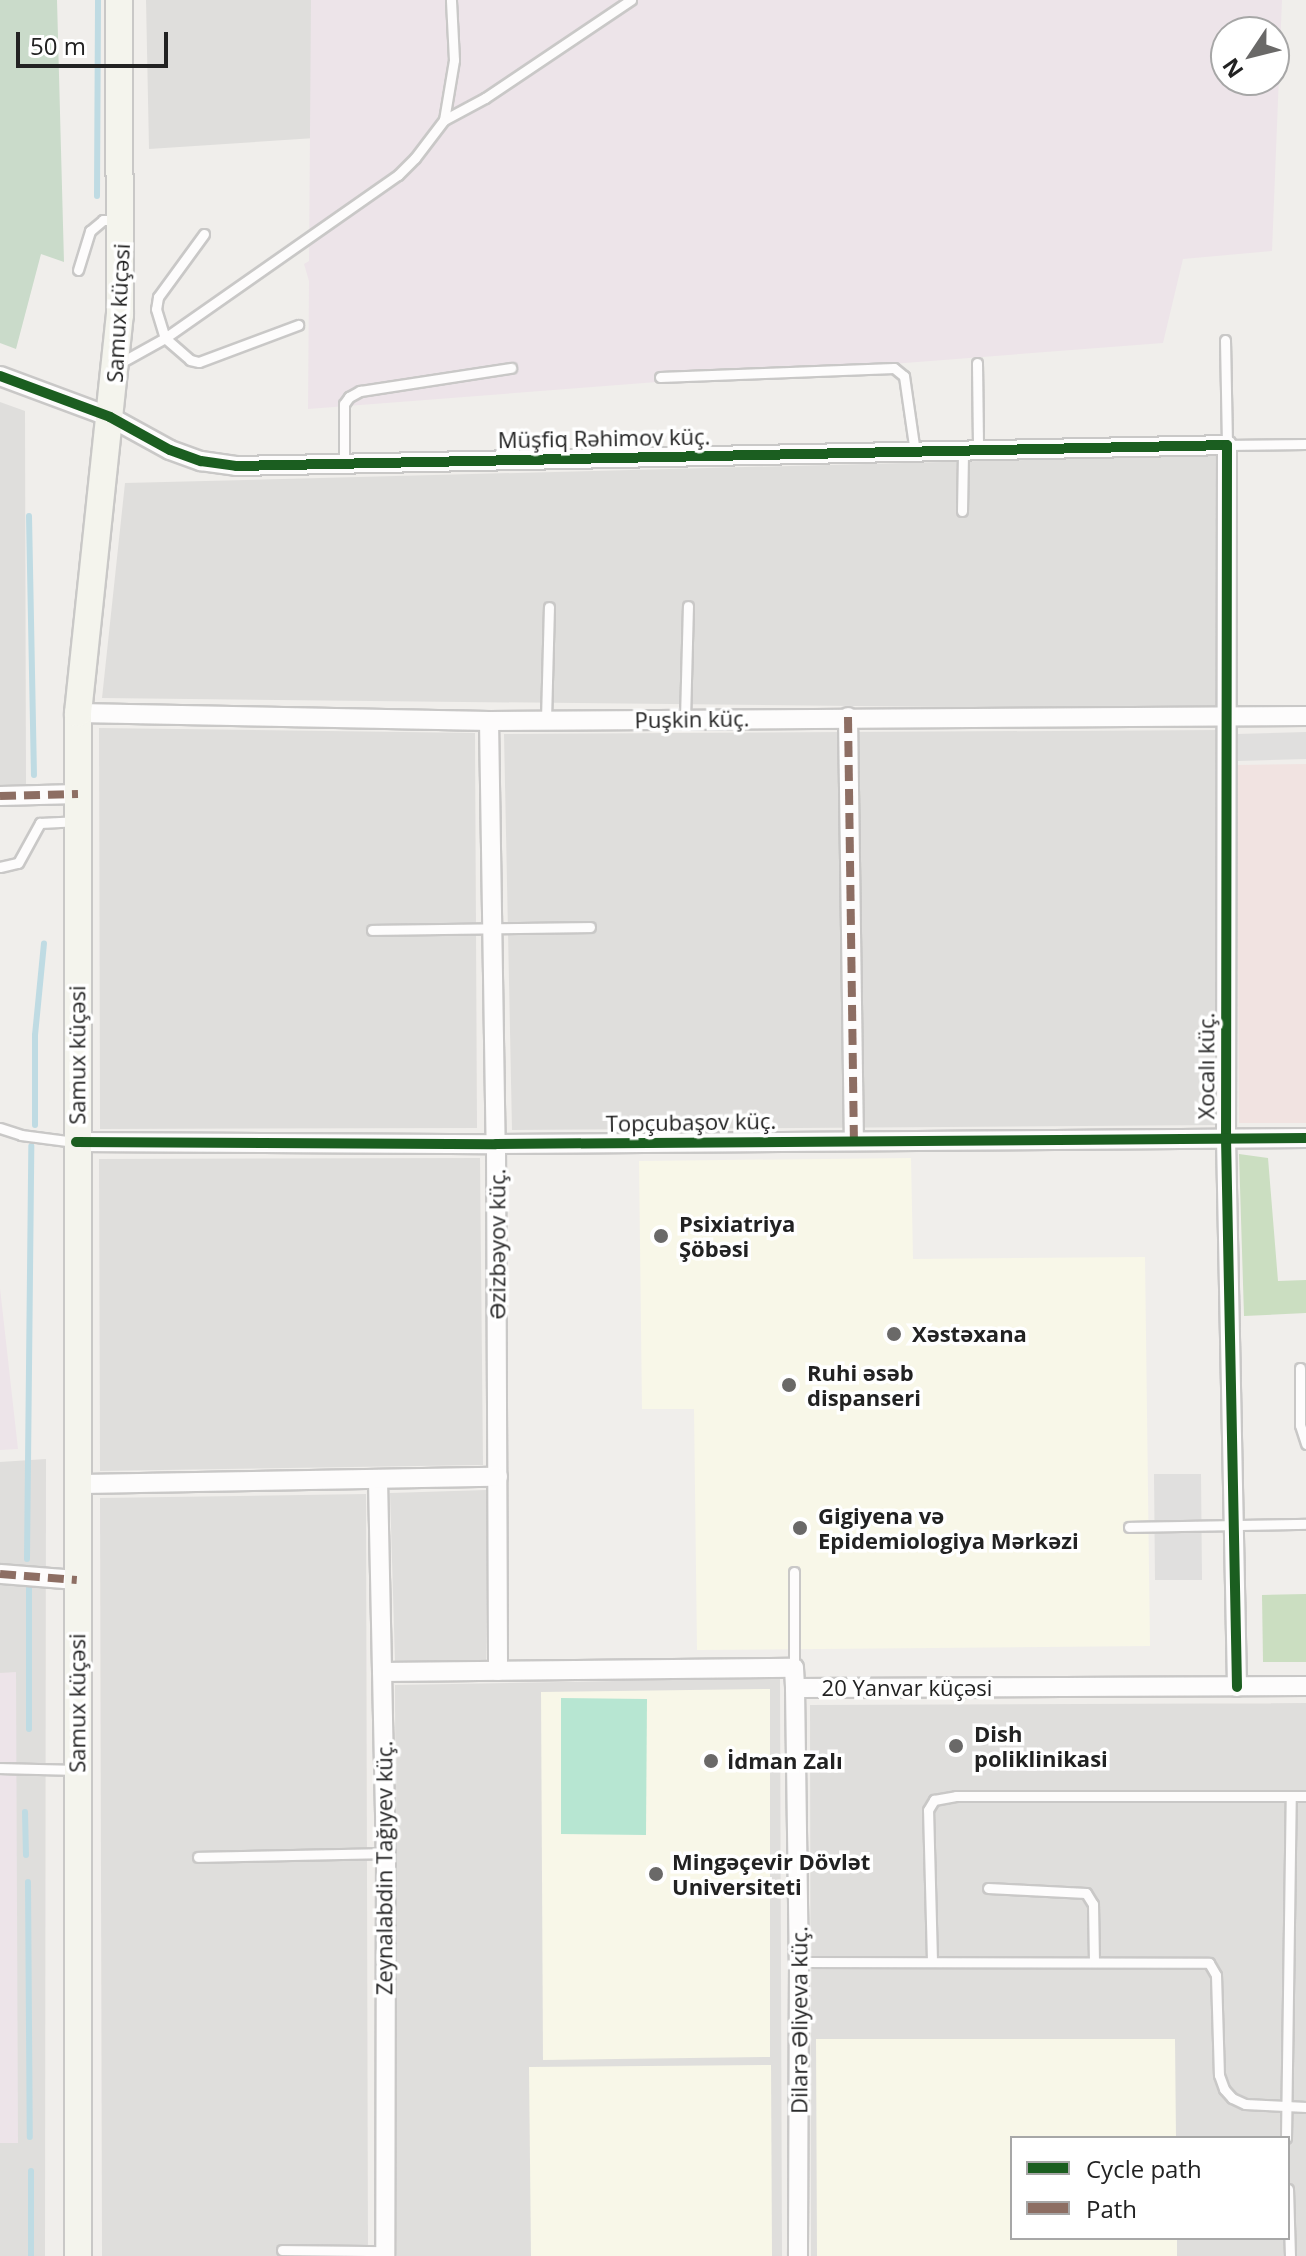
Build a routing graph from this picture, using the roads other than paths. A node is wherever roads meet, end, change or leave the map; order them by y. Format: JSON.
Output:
{"nodes":[{"id":1,"x":119,"y":0,"type":"edge"},
{"id":2,"x":451,"y":0,"type":"edge"},
{"id":3,"x":631,"y":0,"type":"edge"},
{"id":4,"x":444,"y":120,"type":"junction"},
{"id":5,"x":123,"y":219,"type":"junction"},
{"id":6,"x":204,"y":234,"type":"dead end"},
{"id":7,"x":78,"y":270,"type":"dead end"},
{"id":8,"x":298,"y":325,"type":"dead end"},
{"id":9,"x":165,"y":338,"type":"junction"},
{"id":10,"x":1225,"y":340,"type":"dead end"},
{"id":11,"x":977,"y":363,"type":"dead end"},
{"id":12,"x":117,"y":365,"type":"junction"},
{"id":13,"x":511,"y":368,"type":"dead end"},
{"id":14,"x":0,"y":376,"type":"edge"},
{"id":15,"x":660,"y":377,"type":"dead end"},
{"id":16,"x":110,"y":417,"type":"junction"},
{"id":17,"x":1306,"y":444,"type":"edge"},
{"id":18,"x":1227,"y":445,"type":"junction"},
{"id":19,"x":971,"y":450,"type":"junction"},
{"id":20,"x":915,"y":452,"type":"junction"},
{"id":21,"x":344,"y":463,"type":"junction"},
{"id":22,"x":962,"y":511,"type":"dead end"},
{"id":23,"x":688,"y":606,"type":"dead end"},
{"id":24,"x":549,"y":607,"type":"dead end"},
{"id":25,"x":78,"y":713,"type":"junction"},
{"id":26,"x":1306,"y":716,"type":"edge"},
{"id":27,"x":848,"y":717,"type":"junction"},
{"id":28,"x":1226,"y":717,"type":"junction"},
{"id":29,"x":685,"y":719,"type":"junction"},
{"id":30,"x":546,"y":720,"type":"junction"},
{"id":31,"x":489,"y":721,"type":"junction"},
{"id":32,"x":78,"y":794,"type":"junction"},
{"id":33,"x":0,"y":796,"type":"edge"},
{"id":34,"x":78,"y":821,"type":"junction"},
{"id":35,"x":0,"y":867,"type":"edge"},
{"id":36,"x":590,"y":927,"type":"dead end"},
{"id":37,"x":372,"y":930,"type":"dead end"},
{"id":38,"x":493,"y":930,"type":"junction"},
{"id":39,"x":0,"y":1128,"type":"edge"},
{"id":40,"x":1226,"y":1138,"type":"junction"},
{"id":41,"x":1306,"y":1138,"type":"edge"},
{"id":42,"x":854,"y":1140,"type":"junction"},
{"id":43,"x":76,"y":1142,"type":"junction"},
{"id":44,"x":496,"y":1144,"type":"junction"},
{"id":45,"x":1300,"y":1368,"type":"dead end"},
{"id":46,"x":1306,"y":1444,"type":"edge"},
{"id":47,"x":498,"y":1477,"type":"junction"},
{"id":48,"x":378,"y":1480,"type":"junction"},
{"id":49,"x":78,"y":1484,"type":"junction"},
{"id":50,"x":1234,"y":1524,"type":"junction"},
{"id":51,"x":1306,"y":1524,"type":"edge"},
{"id":52,"x":1129,"y":1527,"type":"dead end"},
{"id":53,"x":794,"y":1572,"type":"dead end"},
{"id":54,"x":0,"y":1574,"type":"edge"},
{"id":55,"x":77,"y":1580,"type":"junction"},
{"id":56,"x":794,"y":1668,"type":"junction"},
{"id":57,"x":498,"y":1671,"type":"junction"},
{"id":58,"x":382,"y":1672,"type":"junction"},
{"id":59,"x":1306,"y":1686,"type":"edge"},
{"id":60,"x":1237,"y":1687,"type":"junction"},
{"id":61,"x":795,"y":1688,"type":"junction"},
{"id":62,"x":0,"y":1768,"type":"edge"},
{"id":63,"x":78,"y":1770,"type":"junction"},
{"id":64,"x":1291,"y":1796,"type":"junction"},
{"id":65,"x":1306,"y":1796,"type":"edge"},
{"id":66,"x":386,"y":1853,"type":"junction"},
{"id":67,"x":198,"y":1857,"type":"dead end"},
{"id":68,"x":988,"y":1888,"type":"dead end"},
{"id":69,"x":932,"y":1961,"type":"junction"},
{"id":70,"x":1094,"y":1961,"type":"junction"},
{"id":71,"x":799,"y":1962,"type":"junction"},
{"id":72,"x":1285,"y":2106,"type":"junction"},
{"id":73,"x":1306,"y":2107,"type":"edge"},
{"id":74,"x":1286,"y":2136,"type":"edge"},
{"id":75,"x":282,"y":2250,"type":"dead end"},
{"id":76,"x":385,"y":2254,"type":"edge"},
{"id":77,"x":78,"y":2256,"type":"edge"},
{"id":78,"x":798,"y":2256,"type":"edge"}],
"edges":[{"from":1,"to":5,"type":"main road","name":"Samux küçəsi"},
{"from":2,"to":4,"type":"lane"},
{"from":3,"to":4,"type":"lane"},
{"from":4,"to":9,"type":"lane"},
{"from":5,"to":7,"type":"lane"},
{"from":5,"to":12,"type":"main road","name":"Samux küçəsi"},
{"from":6,"to":9,"type":"lane"},
{"from":8,"to":9,"type":"lane"},
{"from":9,"to":12,"type":"lane"},
{"from":10,"to":18,"type":"lane"},
{"from":11,"to":19,"type":"lane"},
{"from":12,"to":16,"type":"main road","name":"Samux küçəsi"},
{"from":13,"to":21,"type":"lane"},
{"from":14,"to":16,"type":"street","name":"Müşfiq Rəhimov küç."},
{"from":15,"to":20,"type":"lane"},
{"from":16,"to":21,"type":"street","name":"Müşfiq Rəhimov küç."},
{"from":16,"to":25,"type":"main road","name":"Samux küçəsi"},
{"from":17,"to":18,"type":"lane"},
{"from":18,"to":19,"type":"street","name":"Müşfiq Rəhimov küç."},
{"from":18,"to":28,"type":"street","name":"Xocalı küç."},
{"from":19,"to":20,"type":"street","name":"Müşfiq Rəhimov küç."},
{"from":19,"to":22,"type":"lane"},
{"from":20,"to":21,"type":"street","name":"Müşfiq Rəhimov küç."},
{"from":23,"to":29,"type":"lane"},
{"from":24,"to":30,"type":"lane"},
{"from":25,"to":31,"type":"street","name":"Puşkin küç."},
{"from":25,"to":32,"type":"main road","name":"Samux küçəsi"},
{"from":26,"to":28,"type":"street","name":"Puşkin küç."},
{"from":27,"to":28,"type":"street","name":"Puşkin küç."},
{"from":27,"to":29,"type":"street","name":"Puşkin küç."},
{"from":27,"to":42,"type":"street"},
{"from":28,"to":40,"type":"street","name":"Xocalı küç."},
{"from":29,"to":30,"type":"street","name":"Puşkin küç."},
{"from":30,"to":31,"type":"street","name":"Puşkin küç."},
{"from":31,"to":38,"type":"street","name":"Əzizbəyov küç."},
{"from":32,"to":33,"type":"street"},
{"from":32,"to":34,"type":"main road","name":"Samux küçəsi"},
{"from":34,"to":35,"type":"lane"},
{"from":34,"to":43,"type":"main road","name":"Samux küçəsi"},
{"from":36,"to":38,"type":"lane"},
{"from":37,"to":38,"type":"lane"},
{"from":38,"to":44,"type":"street","name":"Əzizbəyov küç."},
{"from":39,"to":43,"type":"lane"},
{"from":40,"to":41,"type":"street","name":"Topçubaşov küç."},
{"from":40,"to":42,"type":"street","name":"Topçubaşov küç."},
{"from":40,"to":50,"type":"street","name":"Xocalı küç."},
{"from":42,"to":44,"type":"street","name":"Topçubaşov küç."},
{"from":43,"to":44,"type":"street","name":"Topçubaşov küç."},
{"from":43,"to":49,"type":"main road","name":"Samux küçəsi"},
{"from":44,"to":47,"type":"street","name":"Əzizbəyov küç."},
{"from":45,"to":46,"type":"lane"},
{"from":47,"to":48,"type":"street"},
{"from":47,"to":57,"type":"street","name":"Əzizbəyov küç."},
{"from":48,"to":49,"type":"street"},
{"from":48,"to":58,"type":"street","name":"Zeynalabdin Tağıyev küç."},
{"from":49,"to":55,"type":"main road","name":"Samux küçəsi"},
{"from":50,"to":51,"type":"lane"},
{"from":50,"to":52,"type":"lane"},
{"from":50,"to":60,"type":"street","name":"Xocalı küç."},
{"from":53,"to":56,"type":"lane"},
{"from":54,"to":55,"type":"street"},
{"from":55,"to":63,"type":"main road","name":"Samux küçəsi"},
{"from":56,"to":57,"type":"street","name":"20 Yanvar küçəsi"},
{"from":56,"to":61,"type":"street","name":"20 Yanvar küçəsi"},
{"from":57,"to":58,"type":"street","name":"20 Yanvar küçəsi"},
{"from":58,"to":66,"type":"street","name":"Zeynalabdin Tağıyev küç."},
{"from":59,"to":60,"type":"street","name":"20 Yanvar küçəsi"},
{"from":60,"to":61,"type":"street","name":"20 Yanvar küçəsi"},
{"from":61,"to":71,"type":"street","name":"Dilarə Əliyeva küç."},
{"from":62,"to":63,"type":"lane"},
{"from":63,"to":77,"type":"main road","name":"Samux küçəsi"},
{"from":64,"to":65,"type":"lane"},
{"from":64,"to":69,"type":"lane"},
{"from":64,"to":72,"type":"lane"},
{"from":66,"to":67,"type":"lane"},
{"from":66,"to":76,"type":"street","name":"Zeynalabdin Tağıyev küç."},
{"from":68,"to":70,"type":"lane"},
{"from":69,"to":70,"type":"lane"},
{"from":69,"to":71,"type":"lane"},
{"from":70,"to":72,"type":"lane"},
{"from":71,"to":78,"type":"street","name":"Dilarə Əliyeva küç."},
{"from":72,"to":73,"type":"lane"},
{"from":72,"to":74,"type":"lane"},
{"from":75,"to":76,"type":"lane"}]}
